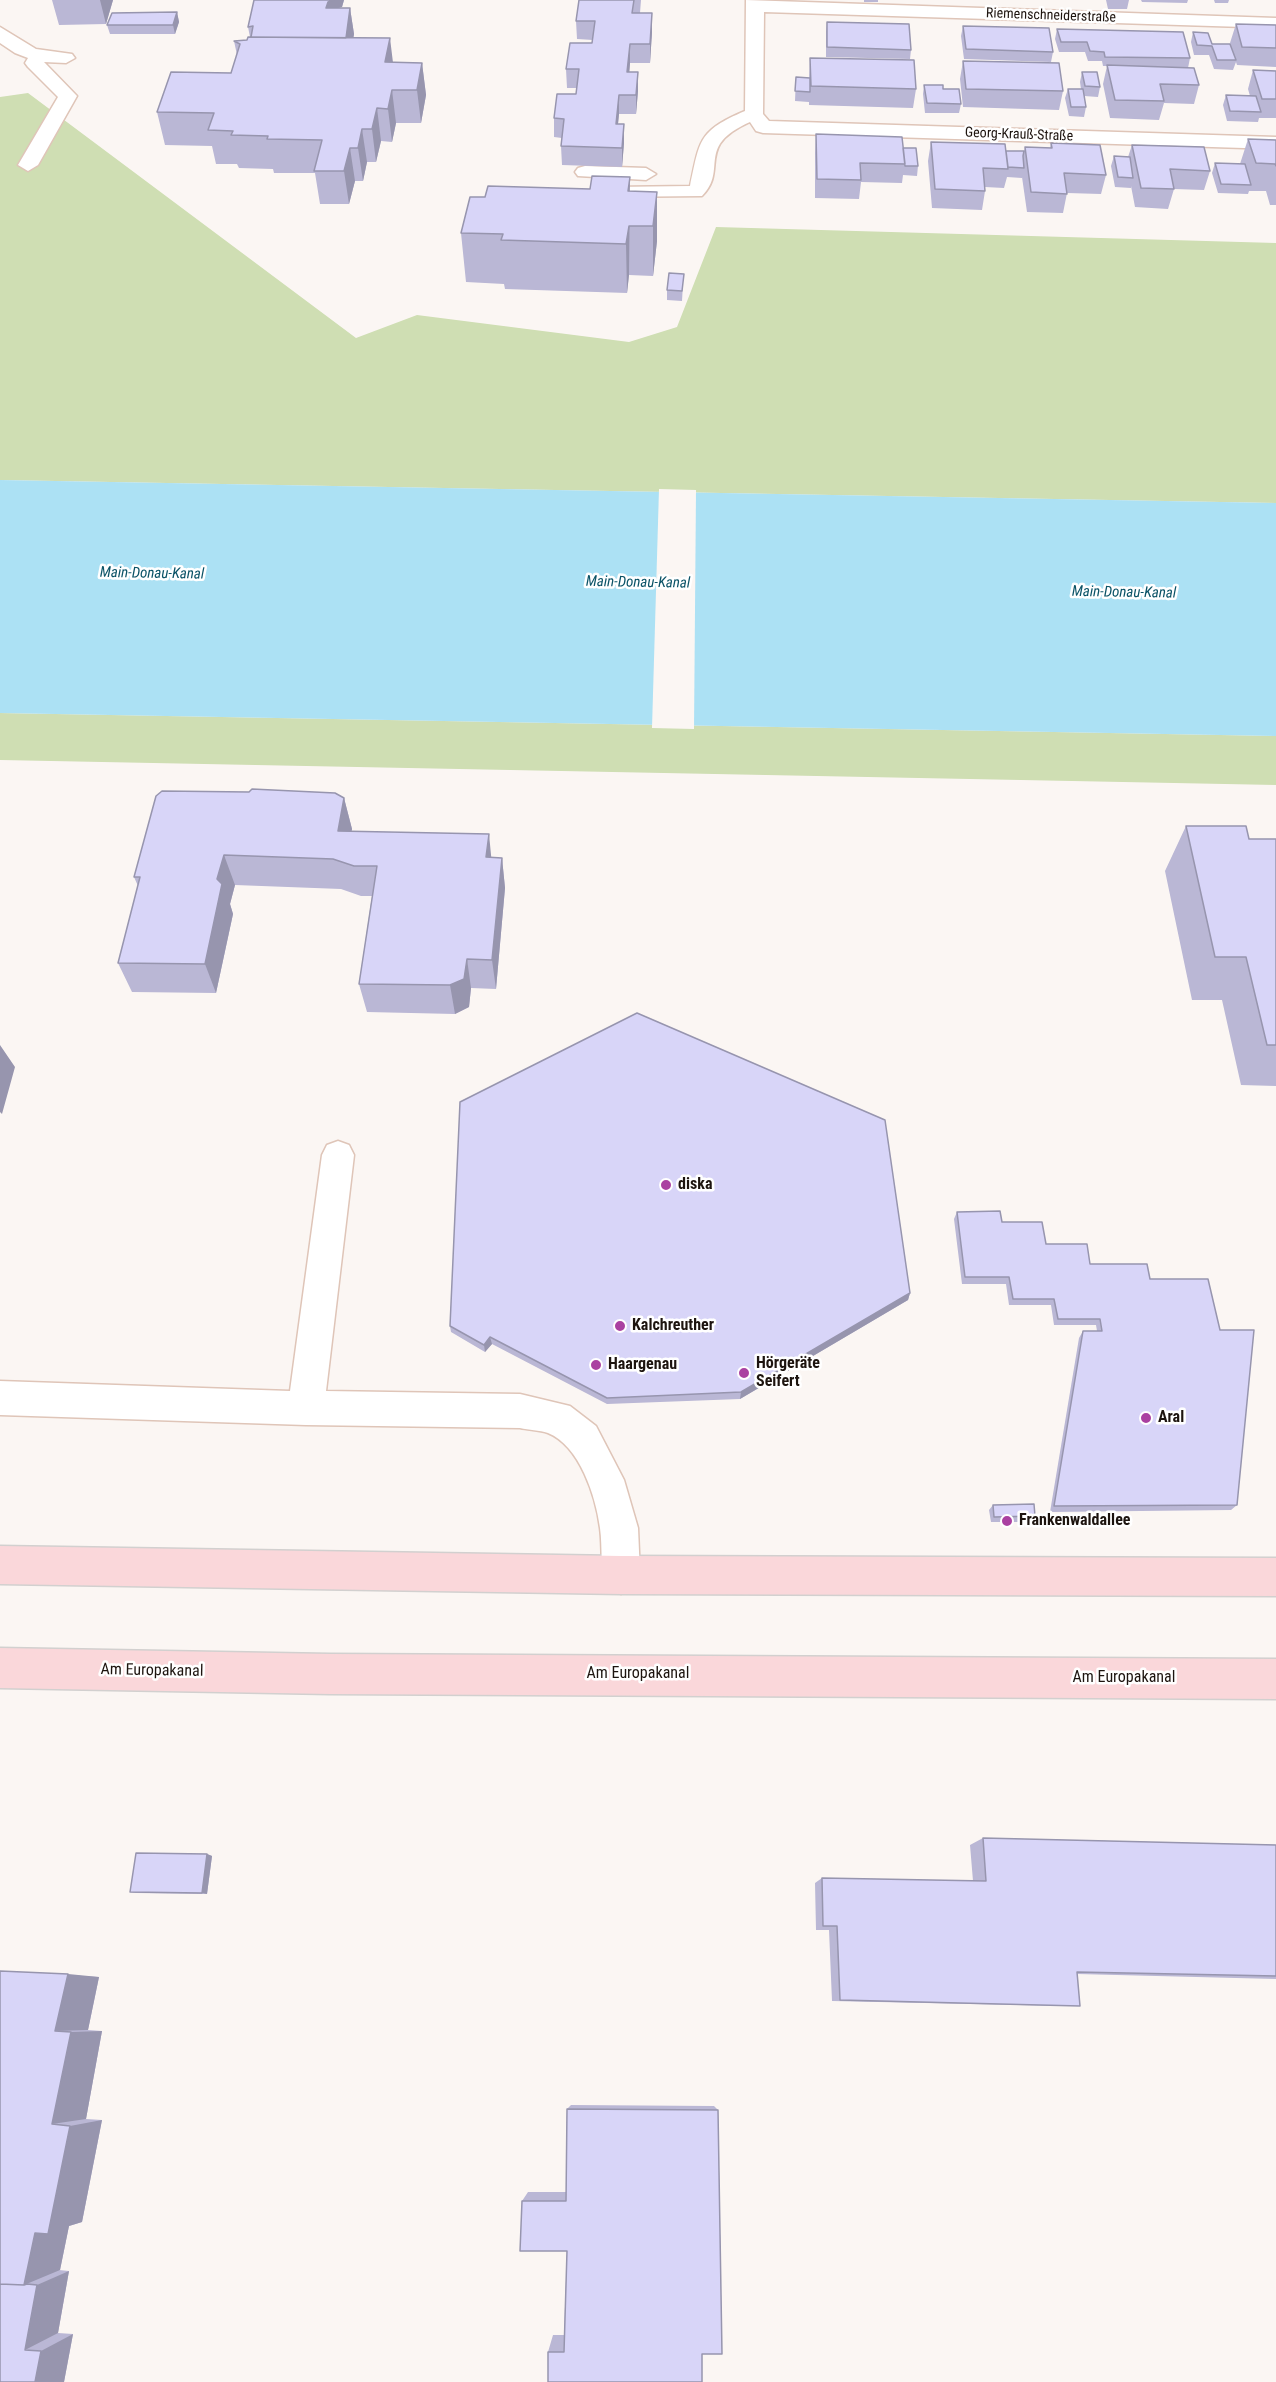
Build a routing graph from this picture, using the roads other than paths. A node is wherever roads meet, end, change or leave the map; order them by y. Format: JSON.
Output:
{"nodes":[{"id":1,"x":755,"y":3,"type":"edge"},
{"id":2,"x":1276,"y":23,"type":"edge"},
{"id":3,"x":0,"y":32,"type":"edge"},
{"id":4,"x":38,"y":56,"type":"junction"},
{"id":5,"x":66,"y":58,"type":"dead end"},
{"id":6,"x":758,"y":127,"type":"junction"},
{"id":7,"x":1276,"y":143,"type":"edge"},
{"id":8,"x":28,"y":165,"type":"dead end"},
{"id":9,"x":585,"y":172,"type":"edge"},
{"id":10,"x":702,"y":176,"type":"junction"},
{"id":11,"x":600,"y":192,"type":"edge"},
{"id":12,"x":338,"y":1155,"type":"dead end"},
{"id":13,"x":0,"y":1398,"type":"edge"},
{"id":14,"x":306,"y":1408,"type":"junction"},
{"id":15,"x":0,"y":1565,"type":"edge"},
{"id":16,"x":621,"y":1575,"type":"junction"},
{"id":17,"x":1276,"y":1578,"type":"edge"},
{"id":18,"x":0,"y":1668,"type":"edge"},
{"id":19,"x":1276,"y":1679,"type":"edge"}],
"edges":[{"from":1,"to":2,"type":"street","name":"Riemenschneiderstraße"},
{"from":1,"to":6,"type":"street"},
{"from":3,"to":4,"type":"street"},
{"from":4,"to":5,"type":"street"},
{"from":4,"to":8,"type":"street"},
{"from":6,"to":7,"type":"street","name":"Georg-Krauß-Straße"},
{"from":6,"to":10,"type":"street"},
{"from":9,"to":10,"type":"street"},
{"from":10,"to":11,"type":"street"},
{"from":12,"to":14,"type":"street"},
{"from":13,"to":14,"type":"street"},
{"from":14,"to":16,"type":"street"},
{"from":15,"to":16,"type":"main road"},
{"from":16,"to":17,"type":"main road"},
{"from":18,"to":19,"type":"main road","name":"Am Europakanal"}]}
